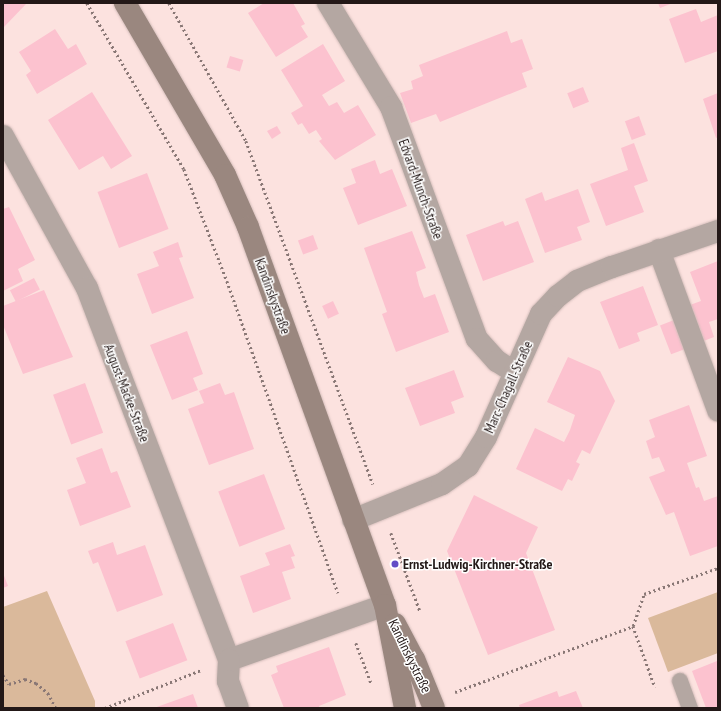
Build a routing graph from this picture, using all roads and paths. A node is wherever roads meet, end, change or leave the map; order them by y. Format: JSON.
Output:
{"nodes":[{"id":1,"x":87,"y":3,"type":"edge"},
{"id":2,"x":125,"y":3,"type":"edge"},
{"id":3,"x":328,"y":3,"type":"edge"},
{"id":4,"x":3,"y":136,"type":"edge"},
{"id":5,"x":718,"y":231,"type":"edge"},
{"id":6,"x":659,"y":250,"type":"junction"},
{"id":7,"x":514,"y":372,"type":"junction"},
{"id":8,"x":718,"y":410,"type":"edge"},
{"id":9,"x":353,"y":520,"type":"junction"},
{"id":10,"x":718,"y":568,"type":"edge"},
{"id":11,"x":385,"y":605,"type":"junction"},
{"id":12,"x":346,"y":617,"type":"junction"},
{"id":13,"x":633,"y":626,"type":"junction"},
{"id":14,"x":229,"y":660,"type":"junction"},
{"id":15,"x":194,"y":673,"type":"dead end"},
{"id":16,"x":3,"y":675,"type":"edge"},
{"id":17,"x":680,"y":681,"type":"dead end"},
{"id":18,"x":372,"y":687,"type":"dead end"},
{"id":19,"x":656,"y":689,"type":"dead end"},
{"id":20,"x":451,"y":693,"type":"dead end"},
{"id":21,"x":56,"y":708,"type":"edge"},
{"id":22,"x":105,"y":708,"type":"edge"},
{"id":23,"x":238,"y":708,"type":"edge"},
{"id":24,"x":405,"y":708,"type":"edge"},
{"id":25,"x":434,"y":708,"type":"edge"},
{"id":26,"x":690,"y":708,"type":"edge"}],
"edges":[{"from":1,"to":12,"type":"path"},
{"from":2,"to":9,"type":"street","name":"Kandinskystraße"},
{"from":3,"to":7,"type":"street","name":"Edvard-Munch-Straße"},
{"from":4,"to":14,"type":"street","name":"August-Macke-Straße"},
{"from":5,"to":6,"type":"street","name":"Marc-Chagall-Straße"},
{"from":6,"to":7,"type":"street","name":"Marc-Chagall-Straße"},
{"from":6,"to":8,"type":"street"},
{"from":7,"to":9,"type":"street","name":"Marc-Chagall-Straße"},
{"from":9,"to":11,"type":"street","name":"Kandinskystraße"},
{"from":10,"to":13,"type":"path"},
{"from":11,"to":12,"type":"street"},
{"from":11,"to":24,"type":"street","name":"Kandinskystraße"},
{"from":11,"to":25,"type":"street","name":"Kandinskystraße"},
{"from":12,"to":14,"type":"street"},
{"from":12,"to":18,"type":"path"},
{"from":13,"to":19,"type":"path"},
{"from":13,"to":20,"type":"path"},
{"from":14,"to":23,"type":"street","name":"August-Macke-Straße"},
{"from":15,"to":22,"type":"path"},
{"from":16,"to":21,"type":"path"},
{"from":17,"to":26,"type":"lane"}]}
